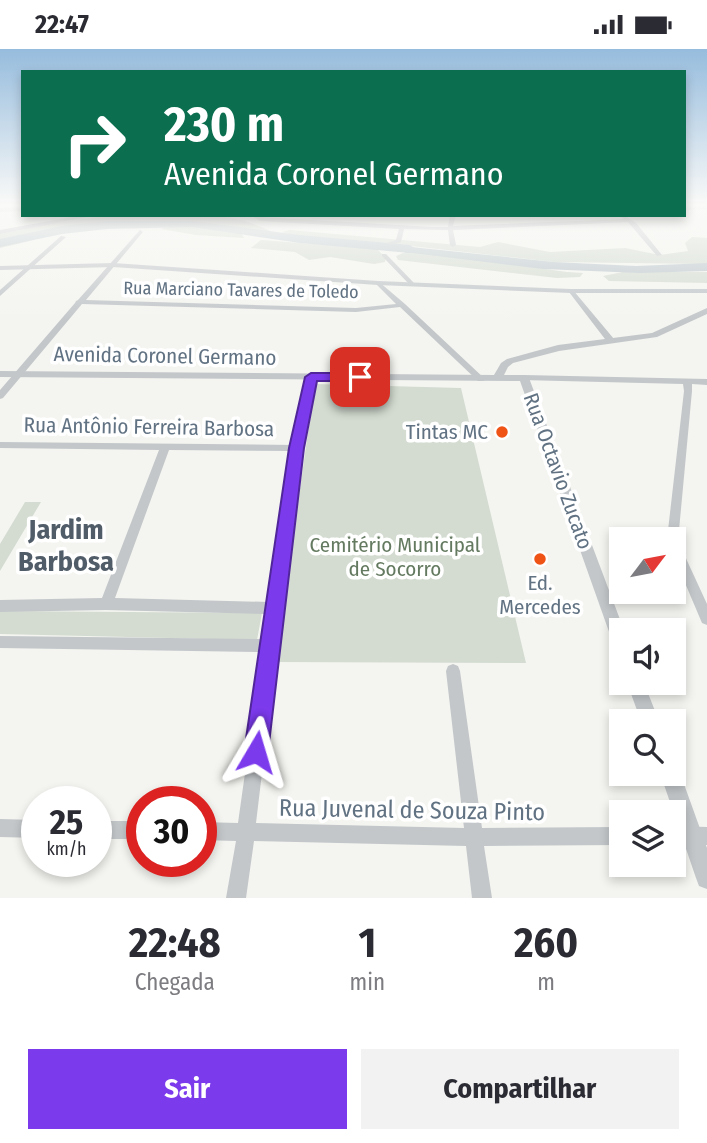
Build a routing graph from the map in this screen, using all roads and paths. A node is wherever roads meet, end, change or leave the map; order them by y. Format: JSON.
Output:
{"nodes":[{"id":1,"x":56,"y":244,"type":"edge"},
{"id":2,"x":130,"y":244,"type":"edge"},
{"id":3,"x":650,"y":244,"type":"edge"},
{"id":4,"x":384,"y":255,"type":"dead end"},
{"id":5,"x":659,"y":255,"type":"dead end"},
{"id":6,"x":113,"y":265,"type":"junction"},
{"id":7,"x":30,"y":267,"type":"junction"},
{"id":8,"x":0,"y":268,"type":"edge"},
{"id":9,"x":378,"y":283,"type":"junction"},
{"id":10,"x":412,"y":284,"type":"junction"},
{"id":11,"x":571,"y":291,"type":"junction"},
{"id":12,"x":680,"y":291,"type":"junction"},
{"id":13,"x":707,"y":291,"type":"edge"},
{"id":14,"x":0,"y":294,"type":"edge"},
{"id":15,"x":78,"y":302,"type":"junction"},
{"id":16,"x":707,"y":303,"type":"edge"},
{"id":17,"x":404,"y":305,"type":"junction"},
{"id":18,"x":707,"y":311,"type":"edge"},
{"id":19,"x":611,"y":341,"type":"junction"},
{"id":20,"x":0,"y":374,"type":"edge"},
{"id":21,"x":19,"y":374,"type":"junction"},
{"id":22,"x":311,"y":377,"type":"junction"},
{"id":23,"x":524,"y":378,"type":"junction"},
{"id":24,"x":481,"y":379,"type":"junction"},
{"id":25,"x":497,"y":379,"type":"junction"},
{"id":26,"x":687,"y":382,"type":"junction"},
{"id":27,"x":707,"y":382,"type":"edge"},
{"id":28,"x":0,"y":396,"type":"edge"},
{"id":29,"x":0,"y":445,"type":"edge"},
{"id":30,"x":165,"y":446,"type":"junction"},
{"id":31,"x":297,"y":448,"type":"junction"},
{"id":32,"x":674,"y":527,"type":"edge"},
{"id":33,"x":686,"y":571,"type":"edge"},
{"id":34,"x":106,"y":604,"type":"junction"},
{"id":35,"x":0,"y":606,"type":"edge"},
{"id":36,"x":274,"y":608,"type":"junction"},
{"id":37,"x":612,"y":618,"type":"edge"},
{"id":38,"x":707,"y":619,"type":"edge"},
{"id":39,"x":0,"y":642,"type":"edge"},
{"id":40,"x":268,"y":646,"type":"junction"},
{"id":41,"x":453,"y":671,"type":"dead end"},
{"id":42,"x":674,"y":786,"type":"edge"},
{"id":43,"x":0,"y":828,"type":"edge"},
{"id":44,"x":21,"y":829,"type":"edge"},
{"id":45,"x":217,"y":831,"type":"edge"},
{"id":46,"x":247,"y":832,"type":"junction"},
{"id":47,"x":609,"y":836,"type":"edge"},
{"id":48,"x":691,"y":836,"type":"edge"},
{"id":49,"x":475,"y":837,"type":"junction"},
{"id":50,"x":707,"y":878,"type":"edge"},
{"id":51,"x":236,"y":898,"type":"edge"},
{"id":52,"x":482,"y":898,"type":"edge"}],
"edges":[{"from":1,"to":7,"type":"street"},
{"from":2,"to":6,"type":"street"},
{"from":3,"to":5,"type":"street"},
{"from":4,"to":10,"type":"street"},
{"from":6,"to":7,"type":"street"},
{"from":6,"to":9,"type":"street"},
{"from":6,"to":15,"type":"street"},
{"from":7,"to":8,"type":"street"},
{"from":7,"to":14,"type":"street"},
{"from":9,"to":10,"type":"street"},
{"from":9,"to":17,"type":"street"},
{"from":10,"to":11,"type":"street"},
{"from":11,"to":12,"type":"street"},
{"from":11,"to":19,"type":"street"},
{"from":12,"to":13,"type":"street"},
{"from":12,"to":16,"type":"street"},
{"from":15,"to":17,"type":"street","name":"Rua Marciano Tavares de Toledo"},
{"from":15,"to":21,"type":"street"},
{"from":17,"to":24,"type":"street"},
{"from":18,"to":19,"type":"street"},
{"from":19,"to":25,"type":"street"},
{"from":20,"to":21,"type":"street","name":"Avenida Coronel Germano"},
{"from":21,"to":22,"type":"street","name":"Avenida Coronel Germano"},
{"from":21,"to":28,"type":"street"},
{"from":22,"to":24,"type":"street","name":"Avenida Coronel Germano"},
{"from":22,"to":31,"type":"street"},
{"from":23,"to":25,"type":"street","name":"Avenida Coronel Germano"},
{"from":23,"to":26,"type":"street"},
{"from":23,"to":37,"type":"street","name":"Rua Octavio Zucato"},
{"from":24,"to":25,"type":"street","name":"Avenida Coronel Germano"},
{"from":26,"to":27,"type":"street"},
{"from":26,"to":32,"type":"street"},
{"from":29,"to":30,"type":"street","name":"Rua Antônio Ferreira Barbosa"},
{"from":30,"to":31,"type":"street","name":"Rua Antônio Ferreira Barbosa"},
{"from":30,"to":34,"type":"street"},
{"from":31,"to":36,"type":"street"},
{"from":33,"to":38,"type":"street"},
{"from":34,"to":35,"type":"street"},
{"from":34,"to":36,"type":"street"},
{"from":36,"to":40,"type":"street"},
{"from":39,"to":40,"type":"street"},
{"from":40,"to":46,"type":"street"},
{"from":41,"to":49,"type":"street"},
{"from":42,"to":48,"type":"street"},
{"from":43,"to":44,"type":"street"},
{"from":45,"to":46,"type":"street","name":"Rua Juvenal de Souza Pinto"},
{"from":46,"to":49,"type":"street","name":"Rua Juvenal de Souza Pinto"},
{"from":46,"to":51,"type":"street"},
{"from":47,"to":49,"type":"street","name":"Rua Juvenal de Souza Pinto"},
{"from":48,"to":50,"type":"street"},
{"from":49,"to":52,"type":"street"}]}
